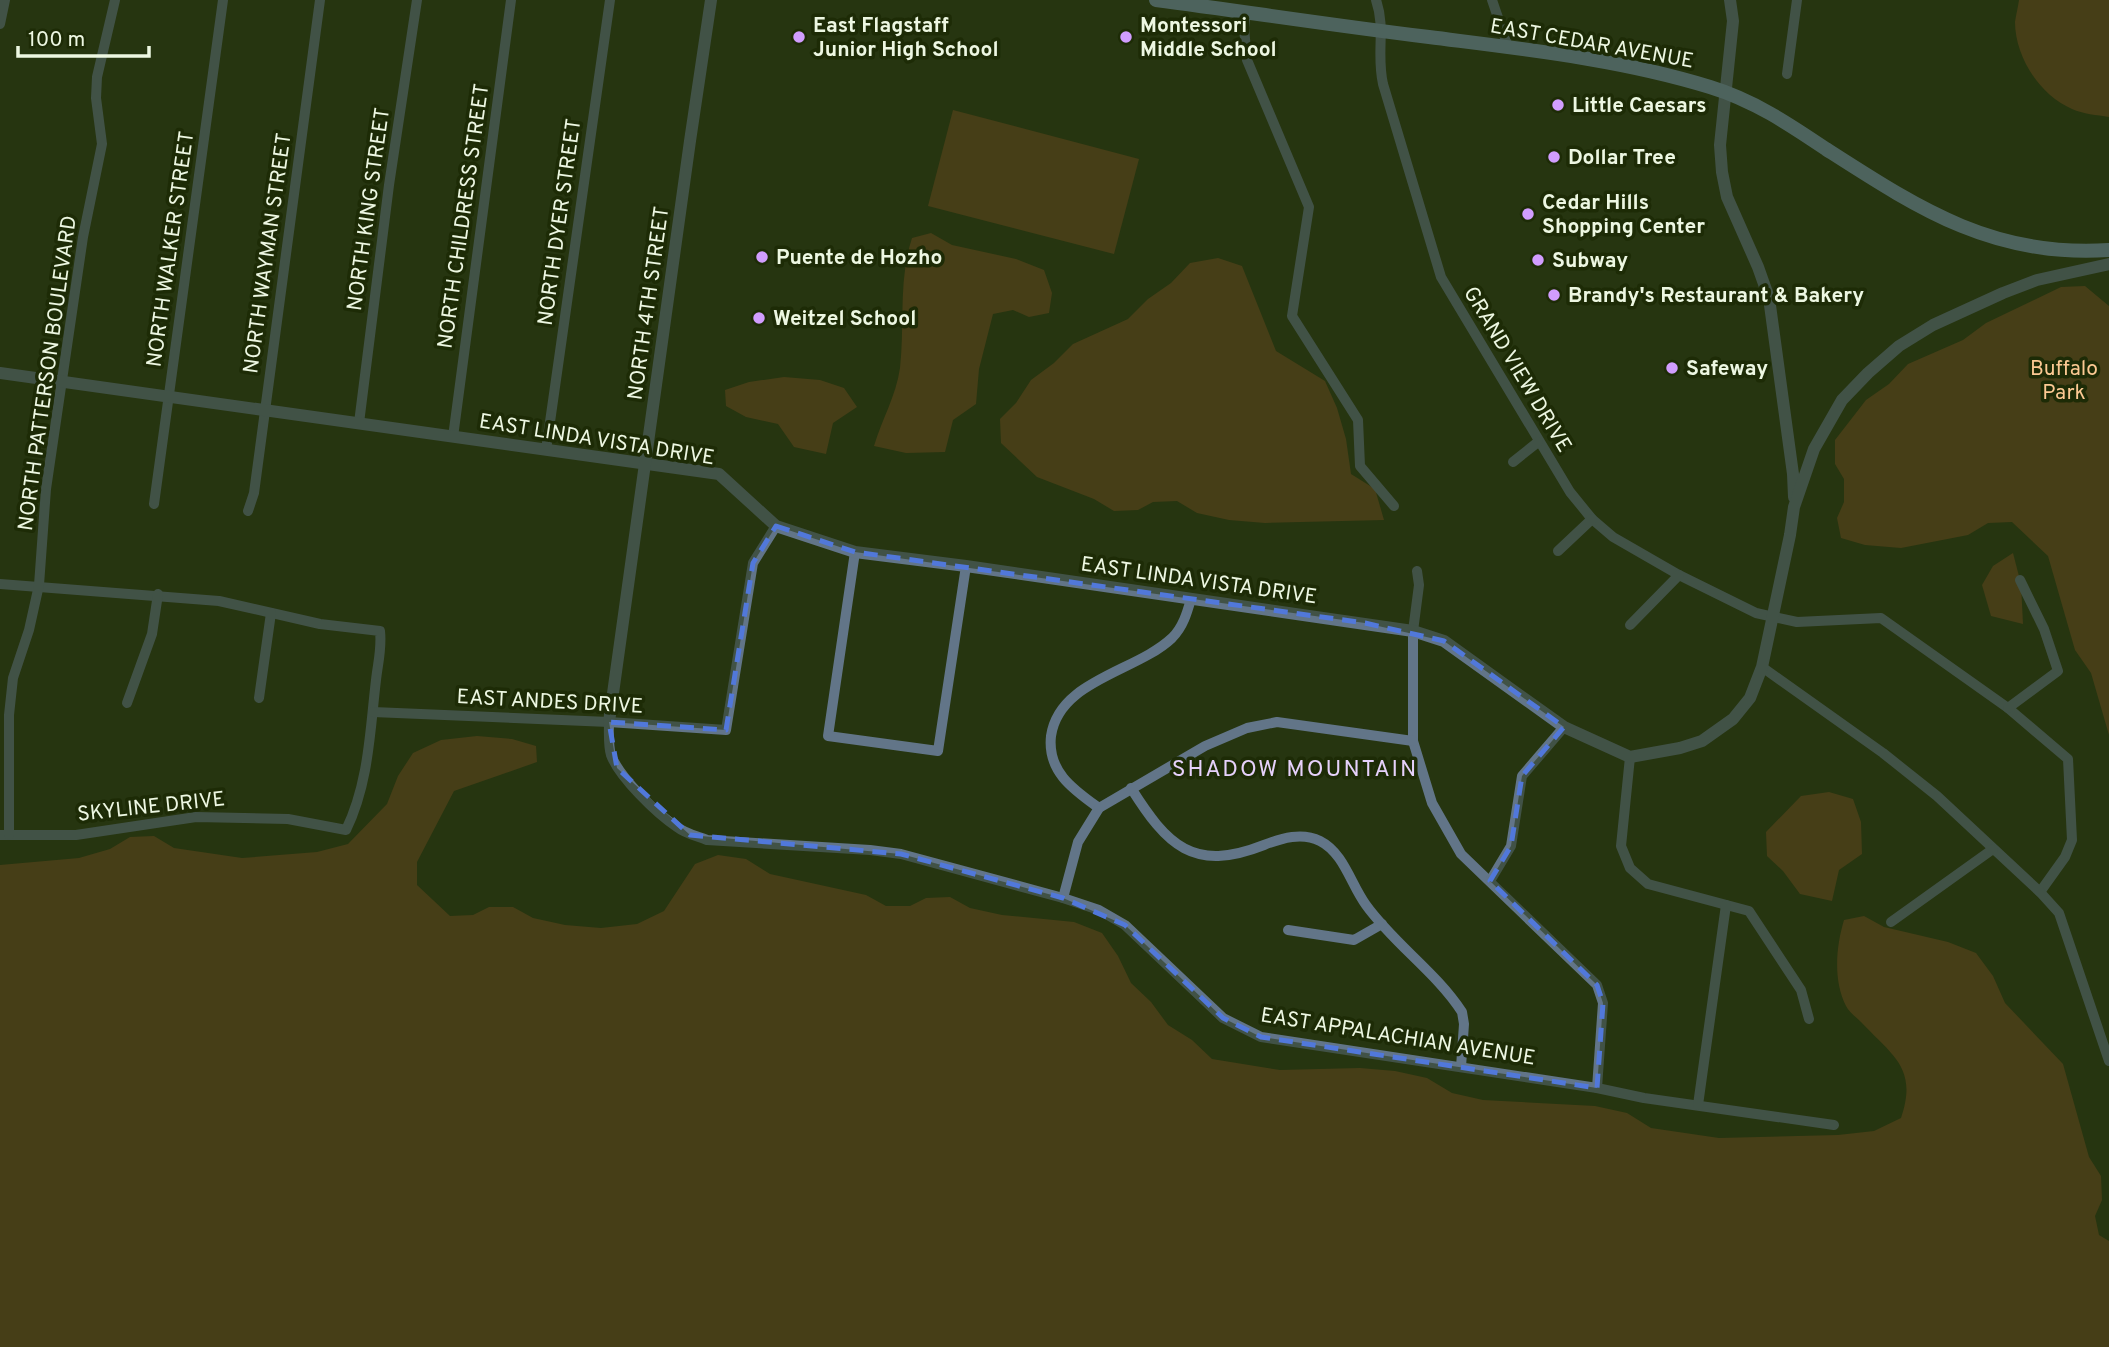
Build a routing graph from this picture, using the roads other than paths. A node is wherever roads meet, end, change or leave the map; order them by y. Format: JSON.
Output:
{"nodes":[{"id":1,"x":5,"y":0,"type":"edge"},
{"id":2,"x":115,"y":0,"type":"edge"},
{"id":3,"x":223,"y":0,"type":"edge"},
{"id":4,"x":320,"y":0,"type":"edge"},
{"id":5,"x":417,"y":0,"type":"edge"},
{"id":6,"x":511,"y":0,"type":"edge"},
{"id":7,"x":610,"y":0,"type":"edge"},
{"id":8,"x":701,"y":0,"type":"edge"},
{"id":9,"x":711,"y":0,"type":"edge"},
{"id":10,"x":1156,"y":0,"type":"edge"},
{"id":11,"x":1376,"y":0,"type":"edge"},
{"id":12,"x":1492,"y":0,"type":"edge"},
{"id":13,"x":1730,"y":0,"type":"edge"},
{"id":14,"x":1797,"y":0,"type":"edge"},
{"id":15,"x":1224,"y":5,"type":"edge"},
{"id":16,"x":1246,"y":11,"type":"junction"},
{"id":17,"x":708,"y":15,"type":"junction"},
{"id":18,"x":0,"y":24,"type":"edge"},
{"id":19,"x":1381,"y":31,"type":"junction"},
{"id":20,"x":1508,"y":47,"type":"junction"},
{"id":21,"x":1787,"y":74,"type":"dead end"},
{"id":22,"x":1725,"y":92,"type":"junction"},
{"id":23,"x":2109,"y":250,"type":"edge"},
{"id":24,"x":2109,"y":264,"type":"edge"},
{"id":25,"x":0,"y":373,"type":"edge"},
{"id":26,"x":61,"y":381,"type":"junction"},
{"id":27,"x":170,"y":397,"type":"junction"},
{"id":28,"x":265,"y":411,"type":"junction"},
{"id":29,"x":359,"y":423,"type":"junction"},
{"id":30,"x":453,"y":437,"type":"junction"},
{"id":31,"x":1538,"y":442,"type":"junction"},
{"id":32,"x":547,"y":450,"type":"junction"},
{"id":33,"x":1513,"y":462,"type":"dead end"},
{"id":34,"x":645,"y":463,"type":"junction"},
{"id":35,"x":154,"y":504,"type":"dead end"},
{"id":36,"x":1394,"y":506,"type":"dead end"},
{"id":37,"x":1794,"y":508,"type":"junction"},
{"id":38,"x":248,"y":511,"type":"dead end"},
{"id":39,"x":1591,"y":519,"type":"junction"},
{"id":40,"x":776,"y":526,"type":"junction"},
{"id":41,"x":1558,"y":551,"type":"dead end"},
{"id":42,"x":855,"y":552,"type":"junction"},
{"id":43,"x":966,"y":566,"type":"junction"},
{"id":44,"x":1417,"y":571,"type":"dead end"},
{"id":45,"x":1679,"y":575,"type":"junction"},
{"id":46,"x":2020,"y":580,"type":"dead end"},
{"id":47,"x":0,"y":584,"type":"edge"},
{"id":48,"x":39,"y":585,"type":"junction"},
{"id":49,"x":158,"y":594,"type":"junction"},
{"id":50,"x":1191,"y":599,"type":"junction"},
{"id":51,"x":271,"y":613,"type":"junction"},
{"id":52,"x":1771,"y":617,"type":"junction"},
{"id":53,"x":1630,"y":625,"type":"dead end"},
{"id":54,"x":1413,"y":631,"type":"junction"},
{"id":55,"x":1762,"y":667,"type":"junction"},
{"id":56,"x":259,"y":698,"type":"dead end"},
{"id":57,"x":127,"y":704,"type":"dead end"},
{"id":58,"x":2008,"y":708,"type":"junction"},
{"id":59,"x":373,"y":712,"type":"junction"},
{"id":60,"x":609,"y":722,"type":"junction"},
{"id":61,"x":1564,"y":727,"type":"junction"},
{"id":62,"x":1413,"y":741,"type":"junction"},
{"id":63,"x":1630,"y":757,"type":"junction"},
{"id":64,"x":1131,"y":788,"type":"junction"},
{"id":65,"x":1099,"y":808,"type":"junction"},
{"id":66,"x":4,"y":835,"type":"edge"},
{"id":67,"x":1993,"y":849,"type":"junction"},
{"id":68,"x":1490,"y":881,"type":"junction"},
{"id":69,"x":2040,"y":892,"type":"junction"},
{"id":70,"x":1063,"y":898,"type":"junction"},
{"id":71,"x":1726,"y":905,"type":"junction"},
{"id":72,"x":1891,"y":922,"type":"dead end"},
{"id":73,"x":1382,"y":924,"type":"junction"},
{"id":74,"x":1288,"y":930,"type":"dead end"},
{"id":75,"x":1809,"y":1020,"type":"dead end"},
{"id":76,"x":2109,"y":1061,"type":"edge"},
{"id":77,"x":1461,"y":1067,"type":"junction"},
{"id":78,"x":1597,"y":1088,"type":"junction"},
{"id":79,"x":1698,"y":1105,"type":"junction"},
{"id":80,"x":1834,"y":1125,"type":"dead end"}],
"edges":[{"from":1,"to":18,"type":"street"},
{"from":2,"to":26,"type":"street","name":"NORTH PATTERSON BOULEVARD"},
{"from":3,"to":27,"type":"street","name":"NORTH WALKER STREET"},
{"from":4,"to":28,"type":"street","name":"NORTH WAYMAN STREET"},
{"from":5,"to":29,"type":"street","name":"NORTH KING STREET"},
{"from":6,"to":30,"type":"street","name":"NORTH CHILDRESS STREET"},
{"from":7,"to":32,"type":"street","name":"NORTH DYER STREET"},
{"from":8,"to":17,"type":"street"},
{"from":9,"to":17,"type":"street","name":"NORTH 4TH STREET"},
{"from":10,"to":15,"type":"main road","name":"EAST CEDAR AVENUE"},
{"from":11,"to":19,"type":"street","name":"GRAND VIEW DRIVE"},
{"from":12,"to":20,"type":"street"},
{"from":13,"to":22,"type":"street"},
{"from":14,"to":21,"type":"street"},
{"from":15,"to":16,"type":"main road","name":"EAST CEDAR AVENUE"},
{"from":16,"to":19,"type":"main road","name":"EAST CEDAR AVENUE"},
{"from":16,"to":36,"type":"street"},
{"from":17,"to":34,"type":"street","name":"NORTH 4TH STREET"},
{"from":19,"to":20,"type":"main road","name":"EAST CEDAR AVENUE"},
{"from":19,"to":31,"type":"street","name":"GRAND VIEW DRIVE"},
{"from":20,"to":22,"type":"main road","name":"EAST CEDAR AVENUE"},
{"from":22,"to":23,"type":"main road","name":"EAST CEDAR AVENUE"},
{"from":22,"to":37,"type":"street"},
{"from":24,"to":37,"type":"street"},
{"from":25,"to":26,"type":"street","name":"EAST LINDA VISTA DRIVE"},
{"from":26,"to":27,"type":"street","name":"EAST LINDA VISTA DRIVE"},
{"from":26,"to":48,"type":"street","name":"NORTH PATTERSON BOULEVARD"},
{"from":27,"to":28,"type":"street","name":"EAST LINDA VISTA DRIVE"},
{"from":27,"to":35,"type":"street","name":"NORTH WALKER STREET"},
{"from":28,"to":29,"type":"street","name":"EAST LINDA VISTA DRIVE"},
{"from":28,"to":38,"type":"street","name":"NORTH WAYMAN STREET"},
{"from":29,"to":30,"type":"street","name":"EAST LINDA VISTA DRIVE"},
{"from":30,"to":32,"type":"street","name":"EAST LINDA VISTA DRIVE"},
{"from":31,"to":33,"type":"street"},
{"from":31,"to":39,"type":"street","name":"GRAND VIEW DRIVE"},
{"from":32,"to":34,"type":"street","name":"EAST LINDA VISTA DRIVE"},
{"from":34,"to":40,"type":"street","name":"EAST LINDA VISTA DRIVE"},
{"from":34,"to":60,"type":"street","name":"NORTH 4TH STREET"},
{"from":37,"to":52,"type":"street"},
{"from":39,"to":41,"type":"street"},
{"from":39,"to":45,"type":"street","name":"GRAND VIEW DRIVE"},
{"from":40,"to":42,"type":"street","name":"EAST LINDA VISTA DRIVE"},
{"from":40,"to":60,"type":"street","name":"EAST ANDES DRIVE"},
{"from":42,"to":43,"type":"street","name":"EAST LINDA VISTA DRIVE"},
{"from":42,"to":43,"type":"street"},
{"from":43,"to":50,"type":"street","name":"EAST LINDA VISTA DRIVE"},
{"from":44,"to":54,"type":"street"},
{"from":45,"to":52,"type":"street","name":"GRAND VIEW DRIVE"},
{"from":45,"to":53,"type":"street"},
{"from":46,"to":58,"type":"street"},
{"from":47,"to":48,"type":"street"},
{"from":48,"to":49,"type":"street"},
{"from":48,"to":66,"type":"street","name":"NORTH PATTERSON BOULEVARD"},
{"from":49,"to":51,"type":"street"},
{"from":49,"to":57,"type":"street"},
{"from":50,"to":54,"type":"street","name":"EAST LINDA VISTA DRIVE"},
{"from":50,"to":65,"type":"street"},
{"from":51,"to":56,"type":"street"},
{"from":51,"to":59,"type":"street"},
{"from":52,"to":55,"type":"street"},
{"from":52,"to":58,"type":"street","name":"GRAND VIEW DRIVE"},
{"from":54,"to":61,"type":"street","name":"EAST LINDA VISTA DRIVE"},
{"from":54,"to":62,"type":"street"},
{"from":55,"to":63,"type":"street"},
{"from":55,"to":67,"type":"street"},
{"from":58,"to":69,"type":"street","name":"GRAND VIEW DRIVE"},
{"from":59,"to":60,"type":"street","name":"EAST ANDES DRIVE"},
{"from":59,"to":66,"type":"street","name":"SKYLINE DRIVE"},
{"from":60,"to":70,"type":"street","name":"EAST APPALACHIAN AVENUE"},
{"from":61,"to":63,"type":"street","name":"EAST LINDA VISTA DRIVE"},
{"from":61,"to":68,"type":"street"},
{"from":62,"to":64,"type":"street"},
{"from":62,"to":68,"type":"street"},
{"from":63,"to":71,"type":"street"},
{"from":64,"to":65,"type":"street"},
{"from":64,"to":73,"type":"street"},
{"from":65,"to":70,"type":"street"},
{"from":67,"to":69,"type":"street"},
{"from":67,"to":72,"type":"street"},
{"from":68,"to":78,"type":"street"},
{"from":69,"to":76,"type":"street"},
{"from":70,"to":77,"type":"street","name":"EAST APPALACHIAN AVENUE"},
{"from":71,"to":75,"type":"street"},
{"from":71,"to":79,"type":"street"},
{"from":73,"to":74,"type":"street"},
{"from":73,"to":77,"type":"street"},
{"from":77,"to":78,"type":"street","name":"EAST APPALACHIAN AVENUE"},
{"from":78,"to":79,"type":"street","name":"EAST APPALACHIAN AVENUE"},
{"from":79,"to":80,"type":"street","name":"EAST APPALACHIAN AVENUE"}]}
